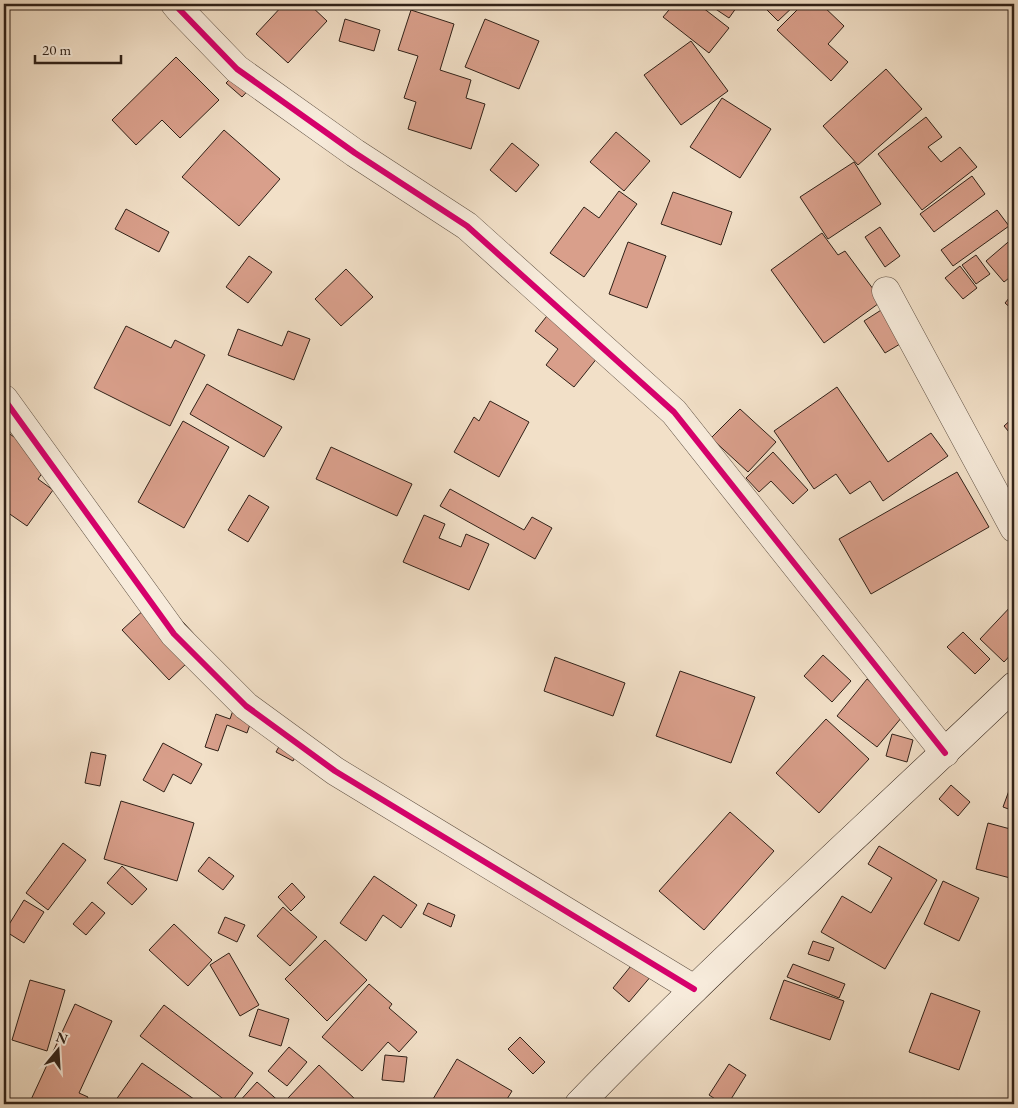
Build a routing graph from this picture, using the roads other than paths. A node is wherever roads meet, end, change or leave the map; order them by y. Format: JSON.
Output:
{"nodes":[{"id":1,"x":176,"y":4,"type":"edge"},
{"id":2,"x":886,"y":291,"type":"dead end"},
{"id":3,"x":4,"y":399,"type":"edge"},
{"id":4,"x":1014,"y":528,"type":"edge"},
{"id":5,"x":1014,"y":686,"type":"edge"},
{"id":6,"x":945,"y":752,"type":"junction"},
{"id":7,"x":694,"y":989,"type":"junction"},
{"id":8,"x":579,"y":1104,"type":"edge"}],
"edges":[{"from":1,"to":6,"type":"street"},
{"from":2,"to":4,"type":"street"},
{"from":3,"to":7,"type":"street"},
{"from":5,"to":6,"type":"street"},
{"from":6,"to":7,"type":"street"},
{"from":7,"to":8,"type":"street"}]}
